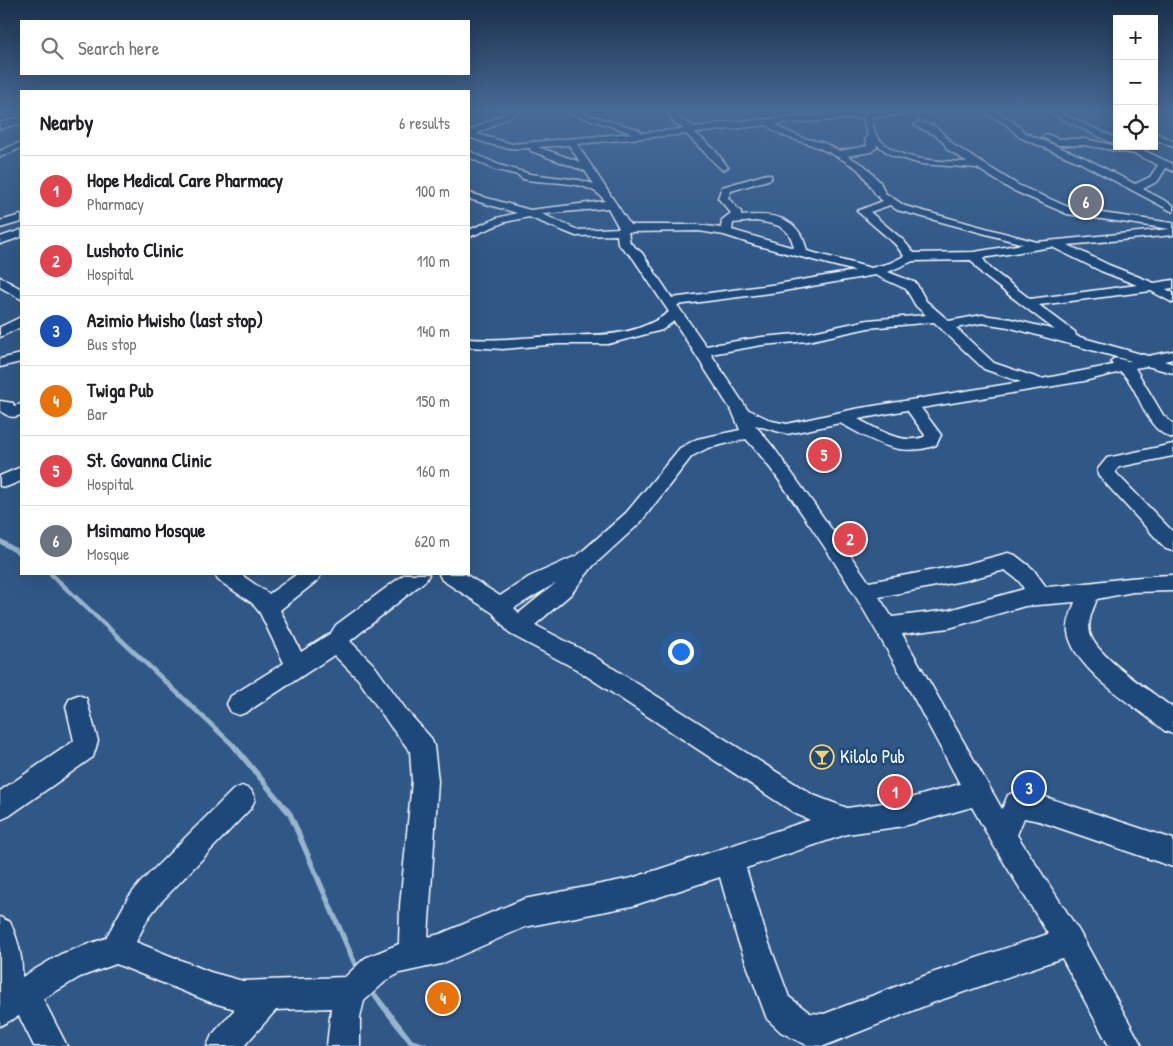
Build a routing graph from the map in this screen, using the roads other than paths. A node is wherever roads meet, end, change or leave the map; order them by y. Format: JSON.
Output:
{"nodes":[{"id":1,"x":479,"y":159,"type":"edge"},
{"id":2,"x":561,"y":159,"type":"edge"},
{"id":3,"x":582,"y":159,"type":"edge"},
{"id":4,"x":717,"y":159,"type":"edge"},
{"id":5,"x":847,"y":159,"type":"edge"},
{"id":6,"x":909,"y":159,"type":"edge"},
{"id":7,"x":970,"y":159,"type":"edge"},
{"id":8,"x":1080,"y":159,"type":"edge"},
{"id":9,"x":1154,"y":159,"type":"edge"},
{"id":10,"x":980,"y":165,"type":"junction"},
{"id":11,"x":723,"y":167,"type":"dead end"},
{"id":12,"x":1168,"y":167,"type":"edge"},
{"id":13,"x":589,"y":169,"type":"junction"},
{"id":14,"x":767,"y":177,"type":"dead end"},
{"id":15,"x":1137,"y":195,"type":"junction"},
{"id":16,"x":470,"y":196,"type":"edge"},
{"id":17,"x":609,"y":198,"type":"junction"},
{"id":18,"x":890,"y":202,"type":"junction"},
{"id":19,"x":1118,"y":208,"type":"dead end"},
{"id":20,"x":1173,"y":209,"type":"edge"},
{"id":21,"x":530,"y":213,"type":"junction"},
{"id":22,"x":20,"y":218,"type":"edge"},
{"id":23,"x":1082,"y":220,"type":"junction"},
{"id":24,"x":0,"y":225,"type":"edge"},
{"id":25,"x":727,"y":226,"type":"junction"},
{"id":26,"x":1173,"y":226,"type":"edge"},
{"id":27,"x":625,"y":229,"type":"junction"},
{"id":28,"x":1173,"y":232,"type":"edge"},
{"id":29,"x":470,"y":234,"type":"edge"},
{"id":30,"x":18,"y":236,"type":"edge"},
{"id":31,"x":1105,"y":237,"type":"junction"},
{"id":32,"x":0,"y":240,"type":"edge"},
{"id":33,"x":1053,"y":243,"type":"junction"},
{"id":34,"x":1038,"y":244,"type":"junction"},
{"id":35,"x":801,"y":254,"type":"junction"},
{"id":36,"x":974,"y":256,"type":"junction"},
{"id":37,"x":911,"y":257,"type":"junction"},
{"id":38,"x":873,"y":271,"type":"junction"},
{"id":39,"x":896,"y":272,"type":"junction"},
{"id":40,"x":0,"y":281,"type":"edge"},
{"id":41,"x":1173,"y":284,"type":"edge"},
{"id":42,"x":1154,"y":287,"type":"junction"},
{"id":43,"x":20,"y":294,"type":"edge"},
{"id":44,"x":1173,"y":299,"type":"edge"},
{"id":45,"x":1028,"y":303,"type":"junction"},
{"id":46,"x":673,"y":307,"type":"junction"},
{"id":47,"x":20,"y":322,"type":"edge"},
{"id":48,"x":942,"y":322,"type":"junction"},
{"id":49,"x":0,"y":333,"type":"edge"},
{"id":50,"x":1077,"y":341,"type":"junction"},
{"id":51,"x":472,"y":345,"type":"edge"},
{"id":52,"x":1100,"y":346,"type":"junction"},
{"id":53,"x":702,"y":351,"type":"junction"},
{"id":54,"x":1173,"y":355,"type":"edge"},
{"id":55,"x":20,"y":358,"type":"edge"},
{"id":56,"x":1147,"y":362,"type":"junction"},
{"id":57,"x":0,"y":363,"type":"edge"},
{"id":58,"x":1126,"y":368,"type":"junction"},
{"id":59,"x":1173,"y":369,"type":"edge"},
{"id":60,"x":1006,"y":372,"type":"junction"},
{"id":61,"x":1040,"y":384,"type":"junction"},
{"id":62,"x":1002,"y":391,"type":"junction"},
{"id":63,"x":910,"y":404,"type":"junction"},
{"id":64,"x":0,"y":406,"type":"edge"},
{"id":65,"x":20,"y":409,"type":"edge"},
{"id":66,"x":740,"y":414,"type":"junction"},
{"id":67,"x":842,"y":417,"type":"junction"},
{"id":68,"x":787,"y":429,"type":"junction"},
{"id":69,"x":1173,"y":433,"type":"edge"},
{"id":70,"x":750,"y":434,"type":"junction"},
{"id":71,"x":1173,"y":450,"type":"edge"},
{"id":72,"x":768,"y":452,"type":"junction"},
{"id":73,"x":1173,"y":544,"type":"edge"},
{"id":74,"x":586,"y":560,"type":"junction"},
{"id":75,"x":226,"y":575,"type":"edge"},
{"id":76,"x":311,"y":575,"type":"edge"},
{"id":77,"x":418,"y":575,"type":"edge"},
{"id":78,"x":451,"y":575,"type":"edge"},
{"id":79,"x":1173,"y":583,"type":"edge"},
{"id":80,"x":864,"y":591,"type":"junction"},
{"id":81,"x":1090,"y":592,"type":"junction"},
{"id":82,"x":1041,"y":596,"type":"junction"},
{"id":83,"x":268,"y":607,"type":"junction"},
{"id":84,"x":500,"y":607,"type":"junction"},
{"id":85,"x":518,"y":627,"type":"junction"},
{"id":86,"x":887,"y":627,"type":"junction"},
{"id":87,"x":339,"y":640,"type":"junction"},
{"id":88,"x":297,"y":666,"type":"junction"},
{"id":89,"x":239,"y":704,"type":"dead end"},
{"id":90,"x":78,"y":706,"type":"dead end"},
{"id":91,"x":1173,"y":723,"type":"edge"},
{"id":92,"x":979,"y":792,"type":"junction"},
{"id":93,"x":242,"y":799,"type":"dead end"},
{"id":94,"x":0,"y":807,"type":"edge"},
{"id":95,"x":847,"y":821,"type":"junction"},
{"id":96,"x":1003,"y":837,"type":"junction"},
{"id":97,"x":1173,"y":853,"type":"edge"},
{"id":98,"x":730,"y":862,"type":"junction"},
{"id":99,"x":0,"y":932,"type":"edge"},
{"id":100,"x":1069,"y":942,"type":"junction"},
{"id":101,"x":116,"y":949,"type":"junction"},
{"id":102,"x":413,"y":954,"type":"junction"},
{"id":103,"x":351,"y":992,"type":"junction"},
{"id":104,"x":268,"y":996,"type":"junction"},
{"id":105,"x":8,"y":1002,"type":"edge"},
{"id":106,"x":345,"y":1045,"type":"edge"},
{"id":107,"x":51,"y":1046,"type":"edge"},
{"id":108,"x":223,"y":1046,"type":"edge"},
{"id":109,"x":1126,"y":1046,"type":"edge"}],
"edges":[{"from":1,"to":17,"type":"street"},
{"from":2,"to":13,"type":"street"},
{"from":3,"to":13,"type":"street"},
{"from":4,"to":11,"type":"street"},
{"from":5,"to":18,"type":"street"},
{"from":6,"to":10,"type":"street"},
{"from":7,"to":10,"type":"street"},
{"from":8,"to":15,"type":"street"},
{"from":9,"to":12,"type":"street"},
{"from":10,"to":23,"type":"street"},
{"from":12,"to":15,"type":"street"},
{"from":13,"to":17,"type":"street"},
{"from":14,"to":25,"type":"street"},
{"from":15,"to":20,"type":"street"},
{"from":16,"to":21,"type":"street"},
{"from":17,"to":21,"type":"street"},
{"from":17,"to":27,"type":"street"},
{"from":18,"to":34,"type":"street"},
{"from":18,"to":37,"type":"street"},
{"from":19,"to":23,"type":"street"},
{"from":21,"to":27,"type":"street"},
{"from":21,"to":29,"type":"street"},
{"from":22,"to":24,"type":"street"},
{"from":23,"to":26,"type":"street"},
{"from":23,"to":31,"type":"street"},
{"from":25,"to":27,"type":"street"},
{"from":25,"to":35,"type":"street"},
{"from":25,"to":35,"type":"street"},
{"from":27,"to":46,"type":"street"},
{"from":28,"to":31,"type":"street"},
{"from":30,"to":32,"type":"street"},
{"from":31,"to":33,"type":"street"},
{"from":33,"to":34,"type":"street"},
{"from":33,"to":42,"type":"street"},
{"from":34,"to":36,"type":"street"},
{"from":35,"to":38,"type":"street"},
{"from":36,"to":37,"type":"street"},
{"from":36,"to":45,"type":"street"},
{"from":37,"to":39,"type":"street"},
{"from":38,"to":39,"type":"street"},
{"from":38,"to":46,"type":"street"},
{"from":39,"to":48,"type":"street"},
{"from":40,"to":43,"type":"street"},
{"from":41,"to":42,"type":"street"},
{"from":42,"to":44,"type":"street"},
{"from":42,"to":45,"type":"street"},
{"from":45,"to":50,"type":"street"},
{"from":46,"to":51,"type":"street"},
{"from":46,"to":53,"type":"street"},
{"from":47,"to":49,"type":"street"},
{"from":48,"to":50,"type":"street"},
{"from":48,"to":53,"type":"street"},
{"from":48,"to":60,"type":"street"},
{"from":50,"to":52,"type":"street"},
{"from":52,"to":56,"type":"street"},
{"from":52,"to":58,"type":"street"},
{"from":53,"to":66,"type":"street"},
{"from":54,"to":56,"type":"street"},
{"from":55,"to":57,"type":"street"},
{"from":56,"to":58,"type":"street"},
{"from":56,"to":59,"type":"street"},
{"from":58,"to":61,"type":"street"},
{"from":58,"to":69,"type":"street"},
{"from":60,"to":61,"type":"street"},
{"from":60,"to":62,"type":"street"},
{"from":61,"to":62,"type":"street"},
{"from":62,"to":63,"type":"street"},
{"from":63,"to":67,"type":"street"},
{"from":63,"to":67,"type":"street"},
{"from":64,"to":65,"type":"street"},
{"from":66,"to":68,"type":"street"},
{"from":66,"to":70,"type":"street"},
{"from":67,"to":68,"type":"street"},
{"from":68,"to":72,"type":"street"},
{"from":70,"to":72,"type":"street"},
{"from":70,"to":74,"type":"street"},
{"from":71,"to":73,"type":"street"},
{"from":72,"to":80,"type":"street"},
{"from":74,"to":84,"type":"street"},
{"from":74,"to":85,"type":"street"},
{"from":75,"to":83,"type":"street"},
{"from":76,"to":83,"type":"street"},
{"from":77,"to":87,"type":"street"},
{"from":78,"to":84,"type":"street"},
{"from":79,"to":81,"type":"street"},
{"from":80,"to":82,"type":"street"},
{"from":80,"to":86,"type":"street"},
{"from":81,"to":82,"type":"street"},
{"from":81,"to":91,"type":"street"},
{"from":82,"to":86,"type":"street"},
{"from":83,"to":88,"type":"street"},
{"from":84,"to":85,"type":"street"},
{"from":85,"to":95,"type":"street"},
{"from":86,"to":92,"type":"street"},
{"from":87,"to":88,"type":"street"},
{"from":87,"to":102,"type":"street"},
{"from":88,"to":89,"type":"street"},
{"from":90,"to":94,"type":"street"},
{"from":92,"to":95,"type":"street"},
{"from":92,"to":96,"type":"street"},
{"from":93,"to":101,"type":"street"},
{"from":95,"to":98,"type":"street"},
{"from":96,"to":97,"type":"street"},
{"from":96,"to":100,"type":"street"},
{"from":98,"to":100,"type":"street"},
{"from":98,"to":102,"type":"street"},
{"from":99,"to":105,"type":"street"},
{"from":100,"to":109,"type":"street"},
{"from":101,"to":104,"type":"street"},
{"from":101,"to":105,"type":"street"},
{"from":102,"to":103,"type":"street"},
{"from":103,"to":104,"type":"street"},
{"from":103,"to":106,"type":"street"},
{"from":104,"to":108,"type":"street"},
{"from":105,"to":107,"type":"street"}]}
